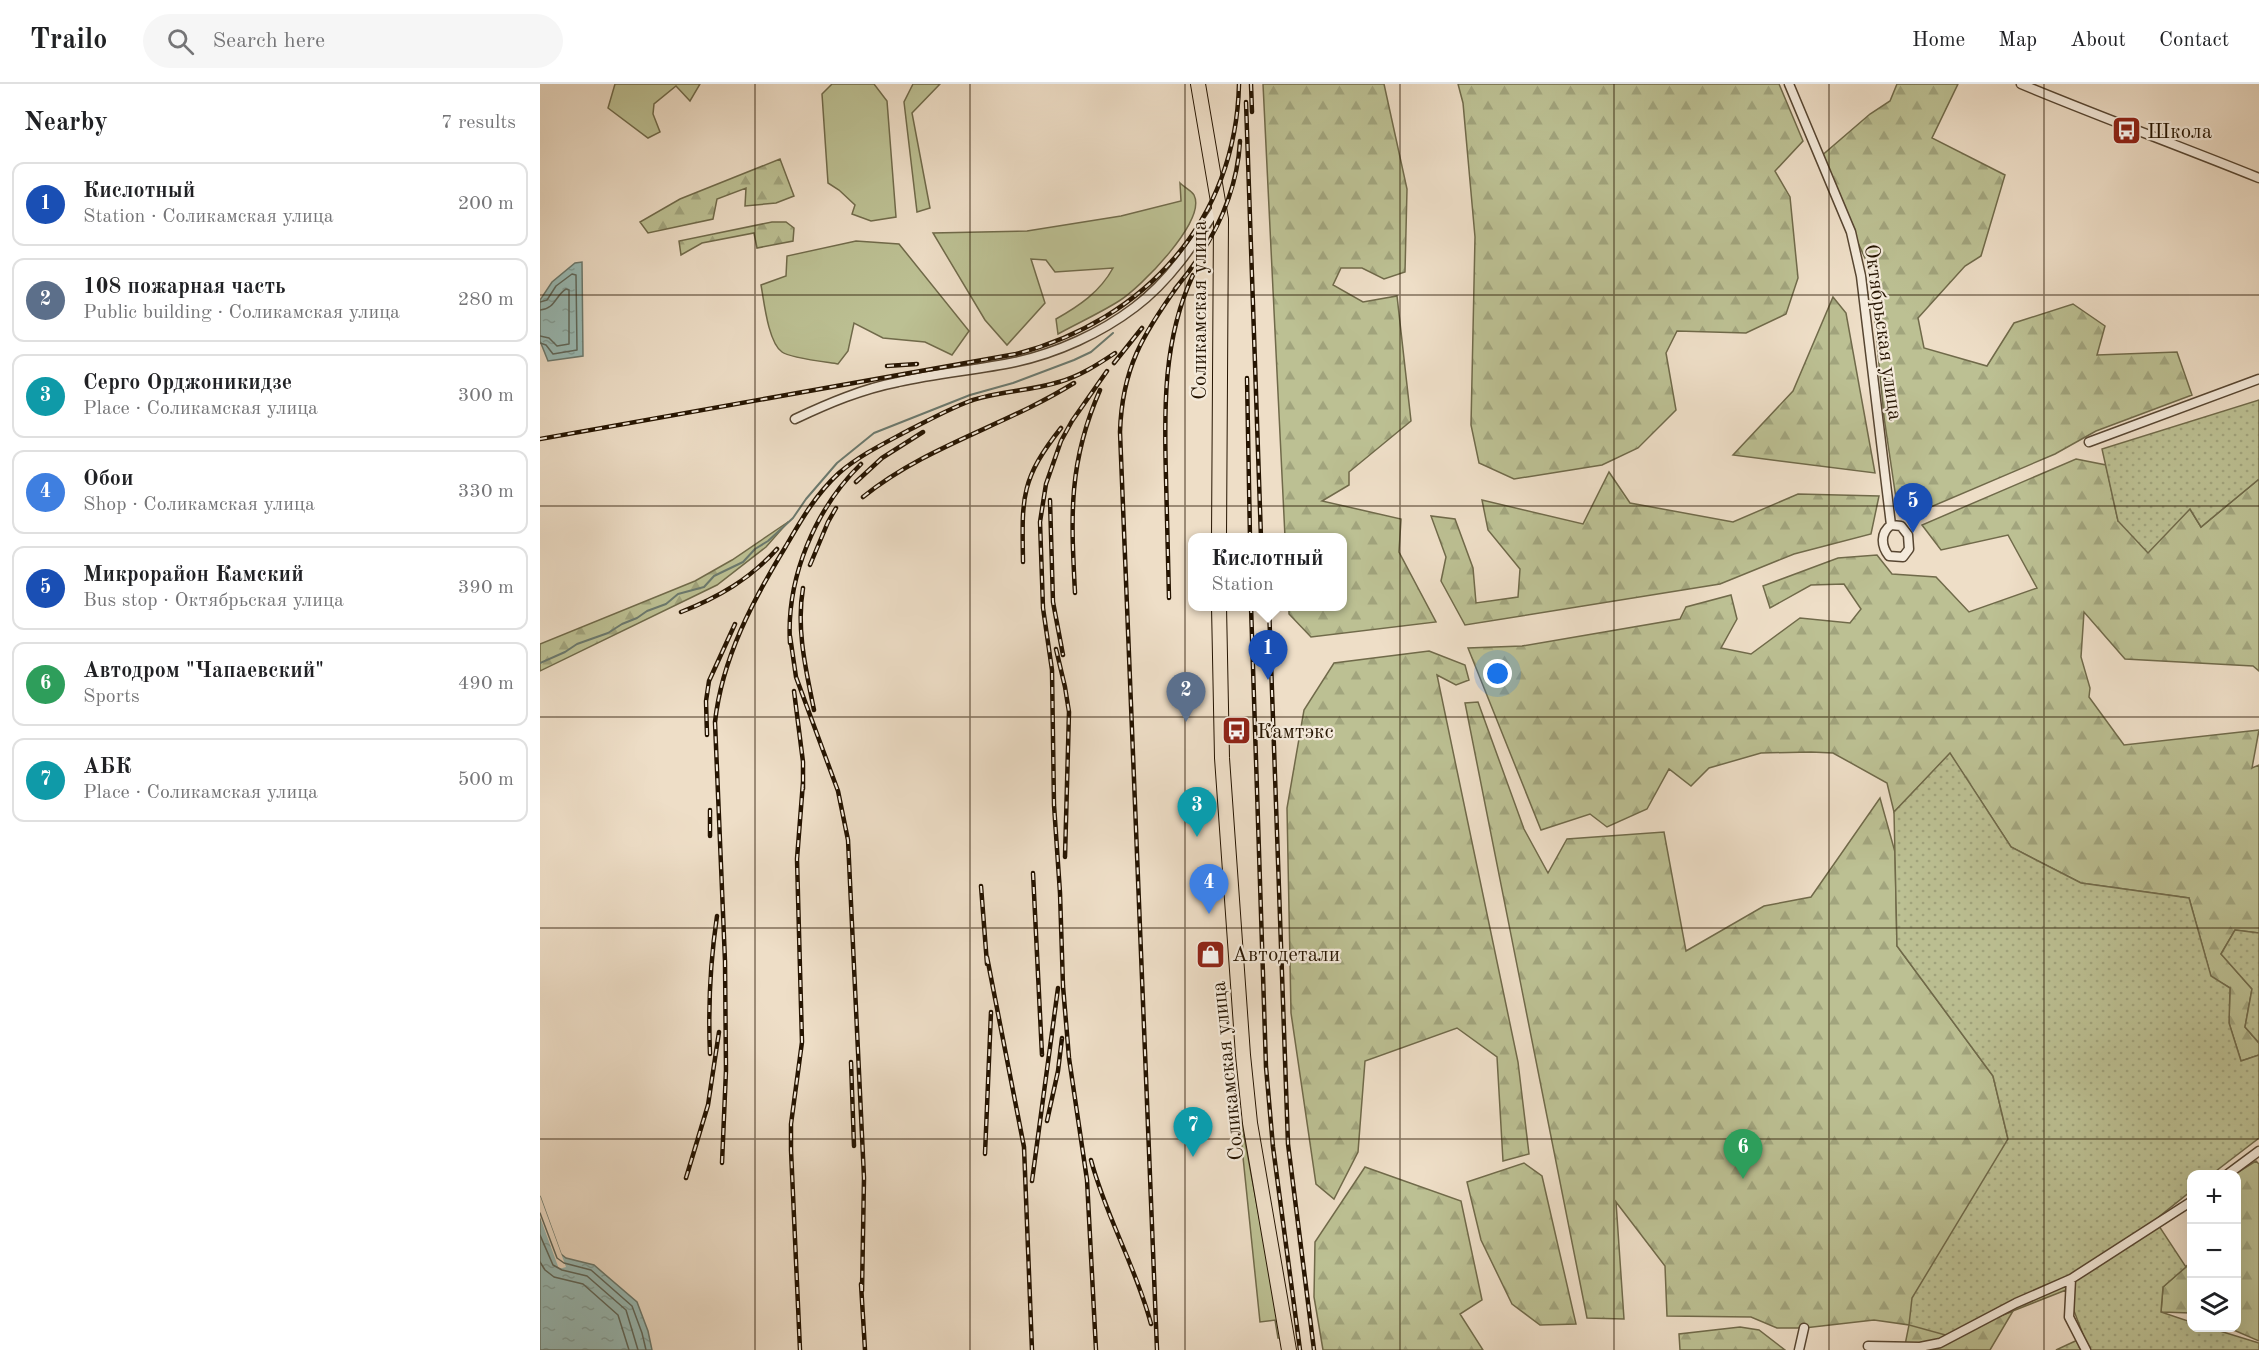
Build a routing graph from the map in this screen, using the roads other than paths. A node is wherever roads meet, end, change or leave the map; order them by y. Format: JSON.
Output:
{"nodes":[{"id":1,"x":1198,"y":84,"type":"edge"},
{"id":2,"x":1789,"y":84,"type":"edge"},
{"id":3,"x":2021,"y":84,"type":"edge"},
{"id":4,"x":2259,"y":178,"type":"edge"},
{"id":5,"x":1220,"y":204,"type":"junction"},
{"id":6,"x":2259,"y":379,"type":"edge"},
{"id":7,"x":795,"y":419,"type":"dead end"},
{"id":8,"x":2089,"y":442,"type":"dead end"},
{"id":9,"x":1891,"y":525,"type":"dead end"},
{"id":10,"x":1218,"y":533,"type":"edge"},
{"id":11,"x":1219,"y":611,"type":"edge"},
{"id":12,"x":2259,"y":1151,"type":"edge"},
{"id":13,"x":2233,"y":1170,"type":"edge"},
{"id":14,"x":2187,"y":1204,"type":"edge"},
{"id":15,"x":2071,"y":1279,"type":"junction"},
{"id":16,"x":1804,"y":1328,"type":"dead end"},
{"id":17,"x":1868,"y":1346,"type":"dead end"},
{"id":18,"x":1289,"y":1350,"type":"edge"},
{"id":19,"x":1800,"y":1350,"type":"edge"},
{"id":20,"x":2086,"y":1350,"type":"edge"}],
"edges":[{"from":1,"to":5,"type":"main road","name":"Соликамская улица"},
{"from":2,"to":9,"type":"street","name":"Октябрьская улица"},
{"from":3,"to":4,"type":"street"},
{"from":5,"to":7,"type":"street"},
{"from":5,"to":10,"type":"main road","name":"Соликамская улица"},
{"from":6,"to":8,"type":"street"},
{"from":11,"to":18,"type":"main road","name":"Соликамская улица"},
{"from":12,"to":13,"type":"street"},
{"from":14,"to":15,"type":"street"},
{"from":15,"to":17,"type":"street"},
{"from":15,"to":20,"type":"street"},
{"from":16,"to":19,"type":"street"}]}
